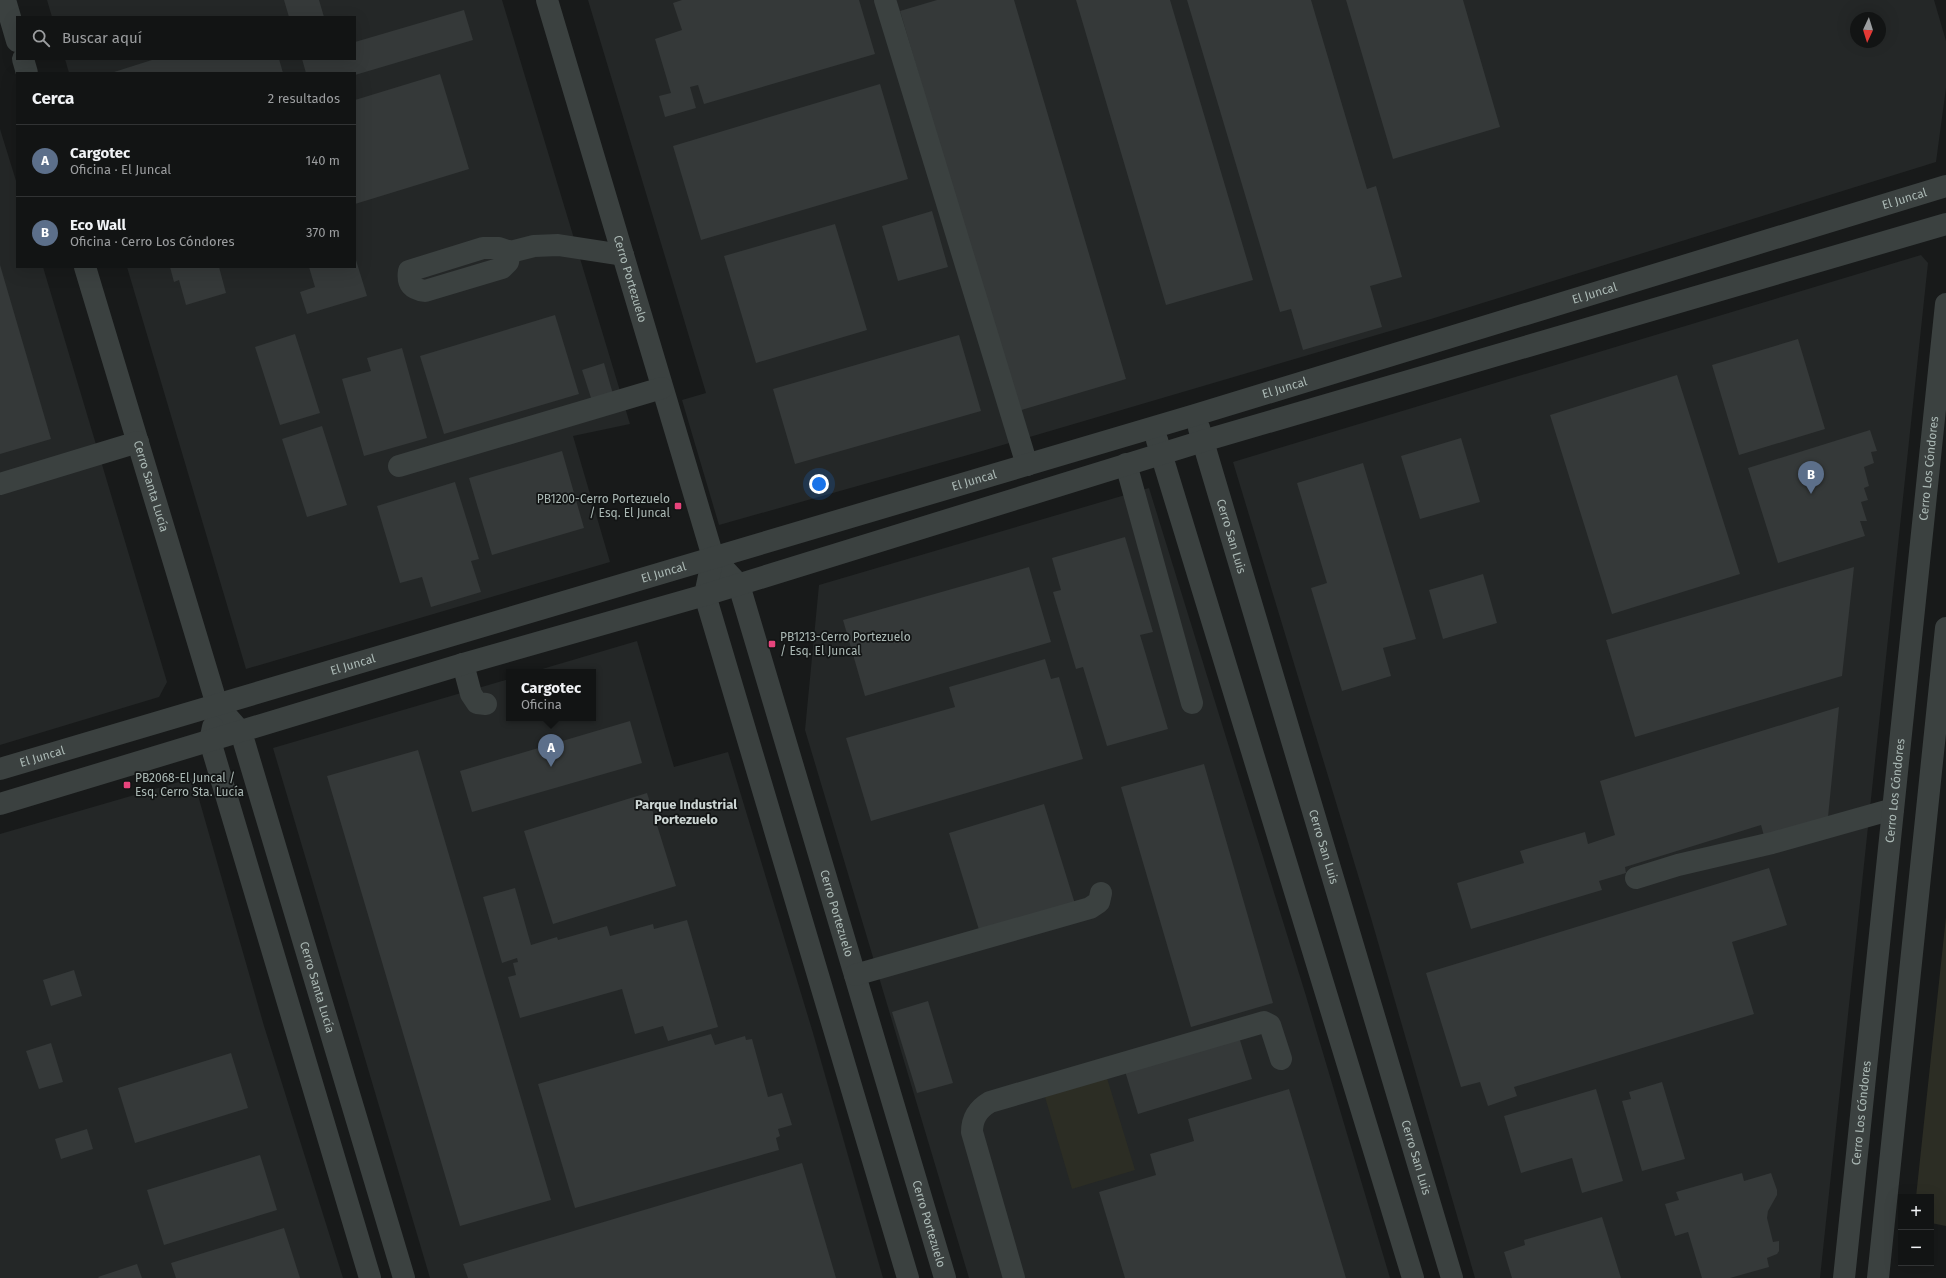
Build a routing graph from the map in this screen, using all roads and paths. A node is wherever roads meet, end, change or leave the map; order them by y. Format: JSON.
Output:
{"nodes":[{"id":1,"x":5,"y":0,"type":"edge"},
{"id":2,"x":547,"y":0,"type":"edge"},
{"id":3,"x":885,"y":0,"type":"edge"},
{"id":4,"x":16,"y":38,"type":"edge"},
{"id":5,"x":22,"y":60,"type":"edge"},
{"id":6,"x":27,"y":72,"type":"edge"},
{"id":7,"x":1946,"y":186,"type":"edge"},
{"id":8,"x":1946,"y":224,"type":"edge"},
{"id":9,"x":623,"y":255,"type":"junction"},
{"id":10,"x":508,"y":267,"type":"junction"},
{"id":11,"x":85,"y":268,"type":"edge"},
{"id":12,"x":1946,"y":304,"type":"edge"},
{"id":13,"x":662,"y":388,"type":"junction"},
{"id":14,"x":1195,"y":415,"type":"junction"},
{"id":15,"x":1153,"y":427,"type":"junction"},
{"id":16,"x":1203,"y":441,"type":"junction"},
{"id":17,"x":138,"y":442,"type":"junction"},
{"id":18,"x":1161,"y":454,"type":"junction"},
{"id":19,"x":1126,"y":464,"type":"junction"},
{"id":20,"x":1027,"y":465,"type":"junction"},
{"id":21,"x":399,"y":466,"type":"dead end"},
{"id":22,"x":0,"y":484,"type":"edge"},
{"id":23,"x":713,"y":557,"type":"junction"},
{"id":24,"x":739,"y":585,"type":"junction"},
{"id":25,"x":705,"y":595,"type":"junction"},
{"id":26,"x":1946,"y":628,"type":"edge"},
{"id":27,"x":463,"y":664,"type":"junction"},
{"id":28,"x":1192,"y":703,"type":"dead end"},
{"id":29,"x":486,"y":704,"type":"dead end"},
{"id":30,"x":217,"y":705,"type":"junction"},
{"id":31,"x":241,"y":732,"type":"junction"},
{"id":32,"x":210,"y":741,"type":"junction"},
{"id":33,"x":0,"y":769,"type":"edge"},
{"id":34,"x":0,"y":804,"type":"edge"},
{"id":35,"x":1893,"y":809,"type":"junction"},
{"id":36,"x":1636,"y":878,"type":"dead end"},
{"id":37,"x":1102,"y":893,"type":"dead end"},
{"id":38,"x":855,"y":975,"type":"junction"},
{"id":39,"x":1281,"y":1059,"type":"dead end"},
{"id":40,"x":370,"y":1278,"type":"edge"},
{"id":41,"x":404,"y":1278,"type":"edge"},
{"id":42,"x":908,"y":1278,"type":"edge"},
{"id":43,"x":945,"y":1278,"type":"edge"},
{"id":44,"x":1014,"y":1278,"type":"edge"},
{"id":45,"x":1413,"y":1278,"type":"edge"},
{"id":46,"x":1452,"y":1278,"type":"edge"},
{"id":47,"x":1844,"y":1278,"type":"edge"},
{"id":48,"x":1878,"y":1278,"type":"edge"}],
"edges":[{"from":1,"to":4,"type":"street"},
{"from":2,"to":9,"type":"street","name":"Cerro Portezuelo"},
{"from":3,"to":20,"type":"street"},
{"from":5,"to":6,"type":"street"},
{"from":7,"to":14,"type":"street","name":"El Juncal"},
{"from":8,"to":16,"type":"street"},
{"from":9,"to":10,"type":"street"},
{"from":9,"to":13,"type":"street","name":"Cerro Portezuelo"},
{"from":10,"to":10,"type":"street"},
{"from":11,"to":17,"type":"street","name":"Cerro Santa Lucía"},
{"from":12,"to":35,"type":"street","name":"Cerro Los Cóndores"},
{"from":13,"to":21,"type":"street"},
{"from":13,"to":23,"type":"street","name":"Cerro Portezuelo"},
{"from":14,"to":15,"type":"street","name":"El Juncal"},
{"from":14,"to":16,"type":"street","name":"Cerro San Luis"},
{"from":15,"to":18,"type":"street"},
{"from":15,"to":20,"type":"street","name":"El Juncal"},
{"from":16,"to":18,"type":"street"},
{"from":16,"to":46,"type":"street","name":"Cerro San Luis"},
{"from":17,"to":22,"type":"street"},
{"from":17,"to":30,"type":"street","name":"Cerro Santa Lucía"},
{"from":18,"to":19,"type":"street"},
{"from":18,"to":45,"type":"street"},
{"from":19,"to":24,"type":"street"},
{"from":19,"to":28,"type":"street"},
{"from":20,"to":23,"type":"street","name":"El Juncal"},
{"from":23,"to":24,"type":"street","name":"Cerro Portezuelo"},
{"from":23,"to":25,"type":"street","name":"Cerro Portezuelo"},
{"from":23,"to":30,"type":"street","name":"El Juncal"},
{"from":24,"to":25,"type":"street"},
{"from":24,"to":38,"type":"street","name":"Cerro Portezuelo"},
{"from":25,"to":27,"type":"street"},
{"from":25,"to":42,"type":"street","name":"Cerro Portezuelo"},
{"from":26,"to":48,"type":"street"},
{"from":27,"to":29,"type":"street"},
{"from":27,"to":31,"type":"street"},
{"from":30,"to":31,"type":"street","name":"Cerro Santa Lucía"},
{"from":30,"to":32,"type":"street","name":"Cerro Santa Lucía"},
{"from":30,"to":33,"type":"street","name":"El Juncal"},
{"from":31,"to":32,"type":"street"},
{"from":31,"to":41,"type":"street","name":"Cerro Santa Lucía"},
{"from":32,"to":34,"type":"street"},
{"from":32,"to":40,"type":"street","name":"Cerro Santa Lucía"},
{"from":35,"to":36,"type":"street"},
{"from":35,"to":47,"type":"street","name":"Cerro Los Cóndores"},
{"from":37,"to":38,"type":"street"},
{"from":38,"to":43,"type":"street","name":"Cerro Portezuelo"},
{"from":39,"to":44,"type":"street"}]}
